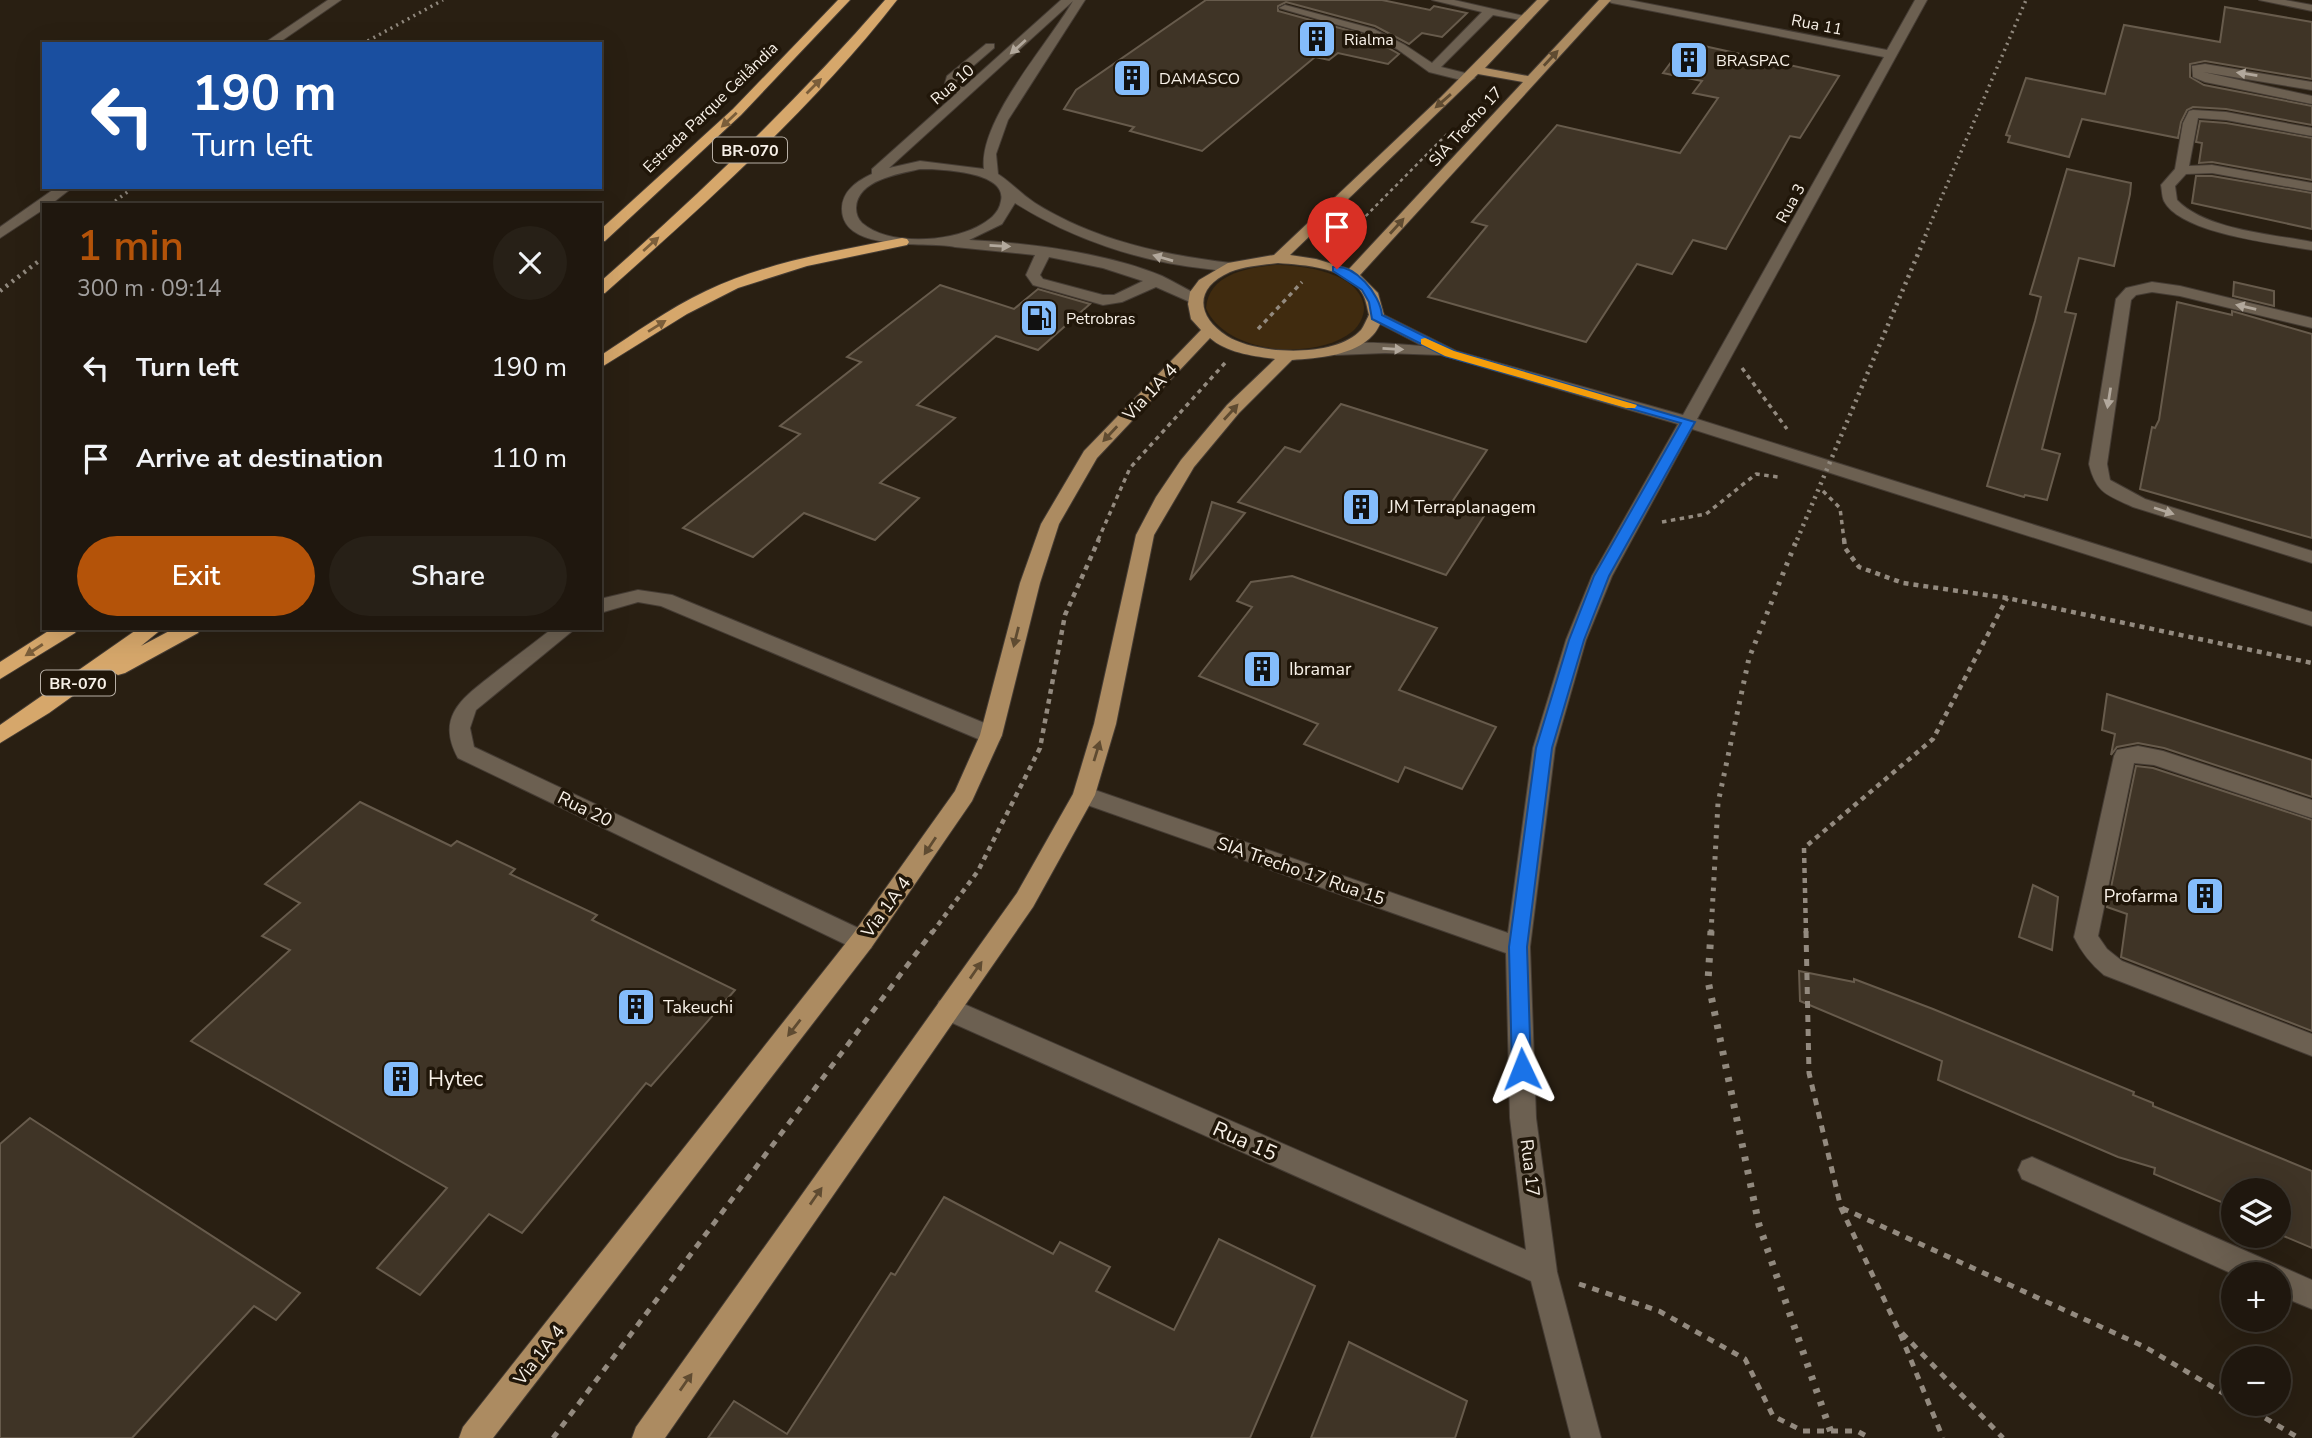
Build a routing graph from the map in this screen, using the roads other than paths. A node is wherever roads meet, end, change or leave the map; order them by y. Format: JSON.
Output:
{"nodes":[{"id":1,"x":336,"y":0,"type":"edge"},
{"id":2,"x":844,"y":0,"type":"edge"},
{"id":3,"x":891,"y":0,"type":"edge"},
{"id":4,"x":1068,"y":0,"type":"edge"},
{"id":5,"x":1079,"y":0,"type":"edge"},
{"id":6,"x":1438,"y":0,"type":"edge"},
{"id":7,"x":1543,"y":0,"type":"edge"},
{"id":8,"x":1605,"y":0,"type":"edge"},
{"id":9,"x":1612,"y":0,"type":"edge"},
{"id":10,"x":1921,"y":0,"type":"edge"},
{"id":11,"x":2265,"y":0,"type":"edge"},
{"id":12,"x":1284,"y":8,"type":"dead end"},
{"id":13,"x":2312,"y":8,"type":"edge"},
{"id":14,"x":1490,"y":11,"type":"junction"},
{"id":15,"x":1526,"y":18,"type":"junction"},
{"id":16,"x":272,"y":42,"type":"edge"},
{"id":17,"x":990,"y":46,"type":"dead end"},
{"id":18,"x":1892,"y":55,"type":"junction"},
{"id":19,"x":1433,"y":69,"type":"junction"},
{"id":20,"x":1474,"y":74,"type":"junction"},
{"id":21,"x":1530,"y":80,"type":"junction"},
{"id":22,"x":2312,"y":86,"type":"edge"},
{"id":23,"x":966,"y":92,"type":"junction"},
{"id":24,"x":2312,"y":100,"type":"edge"},
{"id":25,"x":2312,"y":132,"type":"edge"},
{"id":26,"x":2182,"y":170,"type":"junction"},
{"id":27,"x":991,"y":176,"type":"junction"},
{"id":28,"x":2312,"y":187,"type":"edge"},
{"id":29,"x":63,"y":189,"type":"edge"},
{"id":30,"x":856,"y":190,"type":"junction"},
{"id":31,"x":1009,"y":193,"type":"junction"},
{"id":32,"x":44,"y":203,"type":"edge"},
{"id":33,"x":42,"y":204,"type":"edge"},
{"id":34,"x":0,"y":234,"type":"edge"},
{"id":35,"x":602,"y":236,"type":"edge"},
{"id":36,"x":902,"y":242,"type":"junction"},
{"id":37,"x":932,"y":242,"type":"junction"},
{"id":38,"x":2312,"y":246,"type":"edge"},
{"id":39,"x":1044,"y":252,"type":"junction"},
{"id":40,"x":1278,"y":259,"type":"junction"},
{"id":41,"x":1231,"y":267,"type":"junction"},
{"id":42,"x":1351,"y":276,"type":"junction"},
{"id":43,"x":1158,"y":280,"type":"junction"},
{"id":44,"x":602,"y":288,"type":"edge"},
{"id":45,"x":1195,"y":299,"type":"junction"},
{"id":46,"x":1376,"y":316,"type":"junction"},
{"id":47,"x":2312,"y":323,"type":"edge"},
{"id":48,"x":1208,"y":331,"type":"junction"},
{"id":49,"x":1336,"y":350,"type":"junction"},
{"id":50,"x":1450,"y":354,"type":"junction"},
{"id":51,"x":1286,"y":357,"type":"junction"},
{"id":52,"x":602,"y":362,"type":"edge"},
{"id":53,"x":1688,"y":422,"type":"junction"},
{"id":54,"x":2312,"y":557,"type":"edge"},
{"id":55,"x":602,"y":605,"type":"edge"},
{"id":56,"x":2312,"y":619,"type":"edge"},
{"id":57,"x":65,"y":630,"type":"edge"},
{"id":58,"x":150,"y":630,"type":"edge"},
{"id":59,"x":187,"y":630,"type":"edge"},
{"id":60,"x":563,"y":630,"type":"edge"},
{"id":61,"x":0,"y":672,"type":"edge"},
{"id":62,"x":42,"y":708,"type":"junction"},
{"id":63,"x":0,"y":735,"type":"edge"},
{"id":64,"x":991,"y":735,"type":"junction"},
{"id":65,"x":1084,"y":795,"type":"junction"},
{"id":66,"x":2312,"y":809,"type":"edge"},
{"id":67,"x":862,"y":941,"type":"junction"},
{"id":68,"x":1518,"y":947,"type":"junction"},
{"id":69,"x":948,"y":1009,"type":"junction"},
{"id":70,"x":2312,"y":1045,"type":"edge"},
{"id":71,"x":2032,"y":1170,"type":"dead end"},
{"id":72,"x":2238,"y":1262,"type":"edge"},
{"id":73,"x":1543,"y":1272,"type":"junction"},
{"id":74,"x":2291,"y":1286,"type":"edge"},
{"id":75,"x":2312,"y":1295,"type":"edge"},
{"id":76,"x":474,"y":1438,"type":"edge"},
{"id":77,"x":647,"y":1438,"type":"edge"},
{"id":78,"x":1586,"y":1438,"type":"edge"}],
"edges":[{"from":1,"to":16,"type":"street"},
{"from":2,"to":35,"type":"highway","name":"Estrada Parque Ceilândia","number":"BR-070","one_way":true},
{"from":44,"to":3,"type":"highway","number":"BR-070","one_way":true},
{"from":4,"to":23,"type":"street","name":"Rua 10","one_way":true},
{"from":5,"to":27,"type":"street"},
{"from":6,"to":14,"type":"street"},
{"from":7,"to":15,"type":"main road","name":"SIA Trecho 17"},
{"from":21,"to":8,"type":"main road","name":"SIA Trecho 17","one_way":true},
{"from":9,"to":18,"type":"street","name":"Rua 11"},
{"from":10,"to":18,"type":"street","name":"Rua 3"},
{"from":11,"to":13,"type":"street"},
{"from":12,"to":19,"type":"street"},
{"from":14,"to":15,"type":"street"},
{"from":14,"to":19,"type":"street"},
{"from":15,"to":20,"type":"main road","name":"SIA Trecho 17"},
{"from":17,"to":23,"type":"street"},
{"from":18,"to":53,"type":"street","name":"Rua 3"},
{"from":19,"to":20,"type":"street"},
{"from":20,"to":21,"type":"main road"},
{"from":20,"to":40,"type":"main road","name":"SIA Trecho 17","one_way":true},
{"from":42,"to":21,"type":"main road","name":"SIA Trecho 17","one_way":true},
{"from":22,"to":24,"type":"street","one_way":true},
{"from":23,"to":30,"type":"street","name":"Rua 10"},
{"from":25,"to":26,"type":"street"},
{"from":26,"to":28,"type":"street"},
{"from":26,"to":38,"type":"street"},
{"from":27,"to":30,"type":"street"},
{"from":27,"to":31,"type":"street"},
{"from":29,"to":32,"type":"street"},
{"from":30,"to":36,"type":"street"},
{"from":31,"to":37,"type":"street"},
{"from":41,"to":31,"type":"street","one_way":true},
{"from":33,"to":34,"type":"street"},
{"from":36,"to":37,"type":"street"},
{"from":52,"to":36,"type":"highway","one_way":true},
{"from":37,"to":39,"type":"street","one_way":true},
{"from":39,"to":43,"type":"street"},
{"from":39,"to":43,"type":"street"},
{"from":40,"to":41,"type":"main road"},
{"from":40,"to":42,"type":"main road"},
{"from":41,"to":45,"type":"main road"},
{"from":42,"to":46,"type":"main road"},
{"from":43,"to":45,"type":"street"},
{"from":45,"to":48,"type":"main road"},
{"from":46,"to":49,"type":"main road"},
{"from":46,"to":50,"type":"street"},
{"from":47,"to":54,"type":"street","one_way":true},
{"from":48,"to":51,"type":"main road"},
{"from":48,"to":64,"type":"main road","name":"Via 1A 4","one_way":true},
{"from":49,"to":50,"type":"street","one_way":true},
{"from":49,"to":51,"type":"main road"},
{"from":50,"to":53,"type":"street"},
{"from":65,"to":51,"type":"main road","one_way":true},
{"from":53,"to":56,"type":"street"},
{"from":53,"to":68,"type":"street","name":"Rua 17"},
{"from":55,"to":64,"type":"street"},
{"from":57,"to":61,"type":"highway","number":"BR-070","one_way":true},
{"from":58,"to":62,"type":"highway","number":"BR-070"},
{"from":59,"to":62,"type":"highway"},
{"from":60,"to":67,"type":"street","name":"Rua 20"},
{"from":62,"to":63,"type":"highway","number":"BR-070"},
{"from":64,"to":67,"type":"main road","name":"Via 1A 4","one_way":true},
{"from":65,"to":68,"type":"street","name":"SIA Trecho 17 Rua 15"},
{"from":69,"to":65,"type":"main road","one_way":true},
{"from":66,"to":70,"type":"street"},
{"from":67,"to":76,"type":"main road","name":"Via 1A 4","one_way":true},
{"from":68,"to":73,"type":"street","name":"Rua 17"},
{"from":69,"to":73,"type":"street","name":"Rua 15"},
{"from":77,"to":69,"type":"main road","one_way":true},
{"from":71,"to":72,"type":"street"},
{"from":73,"to":78,"type":"street","name":"Rua 17"},
{"from":74,"to":75,"type":"street"}]}
